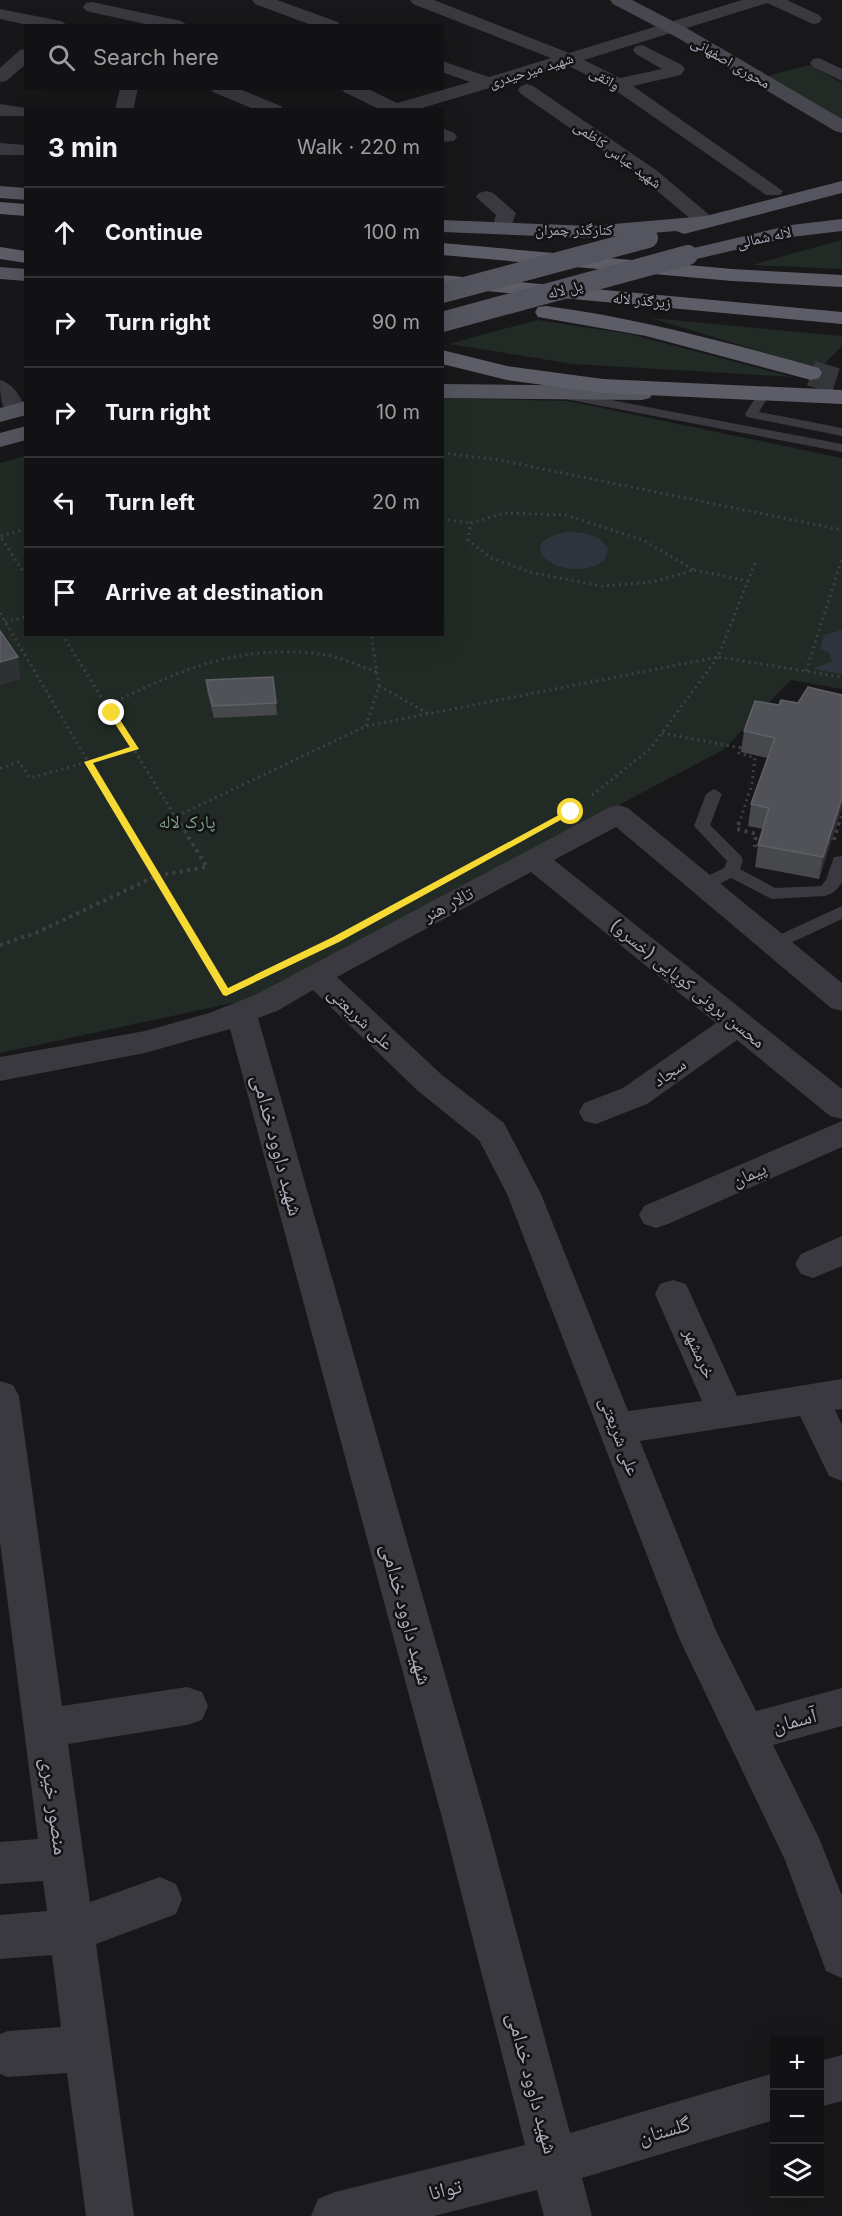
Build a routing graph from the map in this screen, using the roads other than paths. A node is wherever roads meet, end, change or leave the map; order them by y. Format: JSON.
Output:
{"nodes":[{"id":1,"x":261,"y":0,"type":"edge"},
{"id":2,"x":419,"y":0,"type":"edge"},
{"id":3,"x":619,"y":0,"type":"edge"},
{"id":4,"x":703,"y":0,"type":"edge"},
{"id":5,"x":760,"y":0,"type":"edge"},
{"id":6,"x":773,"y":0,"type":"edge"},
{"id":7,"x":98,"y":4,"type":"edge"},
{"id":8,"x":724,"y":11,"type":"junction"},
{"id":9,"x":0,"y":14,"type":"edge"},
{"id":10,"x":813,"y":19,"type":"dead end"},
{"id":11,"x":54,"y":24,"type":"edge"},
{"id":12,"x":173,"y":24,"type":"edge"},
{"id":13,"x":327,"y":24,"type":"edge"},
{"id":14,"x":669,"y":27,"type":"junction"},
{"id":15,"x":23,"y":49,"type":"edge"},
{"id":16,"x":642,"y":50,"type":"dead end"},
{"id":17,"x":569,"y":58,"type":"junction"},
{"id":18,"x":842,"y":58,"type":"edge"},
{"id":19,"x":444,"y":67,"type":"edge"},
{"id":20,"x":842,"y":76,"type":"edge"},
{"id":21,"x":0,"y":77,"type":"edge"},
{"id":22,"x":488,"y":83,"type":"junction"},
{"id":23,"x":618,"y":84,"type":"junction"},
{"id":24,"x":129,"y":90,"type":"edge"},
{"id":25,"x":224,"y":90,"type":"edge"},
{"id":26,"x":355,"y":90,"type":"edge"},
{"id":27,"x":527,"y":90,"type":"dead end"},
{"id":28,"x":124,"y":108,"type":"edge"},
{"id":29,"x":269,"y":108,"type":"edge"},
{"id":30,"x":397,"y":108,"type":"edge"},
{"id":31,"x":402,"y":108,"type":"edge"},
{"id":32,"x":842,"y":127,"type":"edge"},
{"id":33,"x":0,"y":149,"type":"edge"},
{"id":34,"x":23,"y":150,"type":"dead end"},
{"id":35,"x":842,"y":187,"type":"edge"},
{"id":36,"x":773,"y":191,"type":"dead end"},
{"id":37,"x":0,"y":192,"type":"edge"},
{"id":38,"x":24,"y":194,"type":"edge"},
{"id":39,"x":486,"y":197,"type":"dead end"},
{"id":40,"x":0,"y":208,"type":"edge"},
{"id":41,"x":24,"y":210,"type":"edge"},
{"id":42,"x":0,"y":222,"type":"edge"},
{"id":43,"x":706,"y":222,"type":"junction"},
{"id":44,"x":24,"y":225,"type":"edge"},
{"id":45,"x":842,"y":225,"type":"edge"},
{"id":46,"x":444,"y":226,"type":"edge"},
{"id":47,"x":502,"y":228,"type":"junction"},
{"id":48,"x":0,"y":242,"type":"edge"},
{"id":49,"x":24,"y":244,"type":"edge"},
{"id":50,"x":444,"y":249,"type":"edge"},
{"id":51,"x":0,"y":253,"type":"edge"},
{"id":52,"x":688,"y":255,"type":"joint"},
{"id":53,"x":24,"y":257,"type":"edge"},
{"id":54,"x":444,"y":262,"type":"edge"},
{"id":55,"x":0,"y":273,"type":"edge"},
{"id":56,"x":24,"y":275,"type":"edge"},
{"id":57,"x":842,"y":281,"type":"edge"},
{"id":58,"x":444,"y":282,"type":"edge"},
{"id":59,"x":444,"y":292,"type":"edge"},
{"id":60,"x":842,"y":298,"type":"edge"},
{"id":61,"x":444,"y":300,"type":"edge"},
{"id":62,"x":842,"y":318,"type":"edge"},
{"id":63,"x":444,"y":321,"type":"edge"},
{"id":64,"x":444,"y":357,"type":"edge"},
{"id":65,"x":811,"y":373,"type":"tunnel mouth"},
{"id":66,"x":0,"y":387,"type":"edge"},
{"id":67,"x":444,"y":391,"type":"edge"},
{"id":68,"x":544,"y":392,"type":"junction"},
{"id":69,"x":757,"y":394,"type":"junction"},
{"id":70,"x":842,"y":397,"type":"edge"},
{"id":71,"x":14,"y":411,"type":"edge"},
{"id":72,"x":842,"y":432,"type":"edge"},
{"id":73,"x":24,"y":434,"type":"edge"},
{"id":74,"x":0,"y":440,"type":"edge"},
{"id":75,"x":842,"y":448,"type":"edge"},
{"id":76,"x":714,"y":794,"type":"dead end"},
{"id":77,"x":534,"y":858,"type":"junction"},
{"id":78,"x":840,"y":861,"type":"dead end"},
{"id":79,"x":731,"y":871,"type":"junction"},
{"id":80,"x":704,"y":885,"type":"junction"},
{"id":81,"x":842,"y":912,"type":"edge"},
{"id":82,"x":774,"y":944,"type":"junction"},
{"id":83,"x":316,"y":975,"type":"junction"},
{"id":84,"x":842,"y":1000,"type":"edge"},
{"id":85,"x":234,"y":1003,"type":"junction"},
{"id":86,"x":738,"y":1023,"type":"junction"},
{"id":87,"x":0,"y":1069,"type":"edge"},
{"id":88,"x":842,"y":1107,"type":"edge"},
{"id":89,"x":596,"y":1112,"type":"dead end"},
{"id":90,"x":842,"y":1133,"type":"edge"},
{"id":91,"x":656,"y":1215,"type":"dead end"},
{"id":92,"x":673,"y":1294,"type":"dead end"},
{"id":93,"x":0,"y":1396,"type":"edge"},
{"id":94,"x":827,"y":1396,"type":"edge"},
{"id":95,"x":726,"y":1413,"type":"junction"},
{"id":96,"x":616,"y":1428,"type":"junction"},
{"id":97,"x":842,"y":1465,"type":"edge"},
{"id":98,"x":187,"y":1706,"type":"dead end"},
{"id":99,"x":842,"y":1707,"type":"edge"},
{"id":100,"x":44,"y":1728,"type":"junction"},
{"id":101,"x":746,"y":1732,"type":"junction"},
{"id":102,"x":62,"y":1858,"type":"junction"},
{"id":103,"x":0,"y":1863,"type":"edge"},
{"id":104,"x":160,"y":1899,"type":"dead end"},
{"id":105,"x":72,"y":1931,"type":"junction"},
{"id":106,"x":0,"y":1937,"type":"edge"},
{"id":107,"x":842,"y":1955,"type":"edge"},
{"id":108,"x":87,"y":2048,"type":"junction"},
{"id":109,"x":8,"y":2054,"type":"dead end"},
{"id":110,"x":842,"y":2078,"type":"edge"},
{"id":111,"x":824,"y":2083,"type":"edge"},
{"id":112,"x":770,"y":2098,"type":"edge"},
{"id":113,"x":554,"y":2162,"type":"junction"},
{"id":114,"x":110,"y":2216,"type":"edge"},
{"id":115,"x":335,"y":2216,"type":"edge"},
{"id":116,"x":568,"y":2216,"type":"edge"}],
"edges":[{"from":1,"to":13,"type":"street"},
{"from":2,"to":17,"type":"street","name":"واثقی"},
{"from":3,"to":14,"type":"main road","name":"محوری اصفهانی"},
{"from":4,"to":8,"type":"street"},
{"from":5,"to":8,"type":"street","name":"شهید میرحیدری"},
{"from":6,"to":10,"type":"street"},
{"from":7,"to":12,"type":"street"},
{"from":8,"to":14,"type":"street","name":"شهید میرحیدری"},
{"from":9,"to":11,"type":"street"},
{"from":14,"to":17,"type":"street","name":"شهید میرحیدری"},
{"from":14,"to":32,"type":"main road","name":"محوری اصفهانی"},
{"from":15,"to":21,"type":"street"},
{"from":16,"to":23,"type":"street"},
{"from":17,"to":22,"type":"street","name":"شهید میرحیدری"},
{"from":17,"to":23,"type":"street","name":"واثقی"},
{"from":18,"to":20,"type":"street"},
{"from":19,"to":22,"type":"street"},
{"from":22,"to":31,"type":"street","name":"شهید میرحیدری"},
{"from":23,"to":36,"type":"street","name":"واثقی"},
{"from":24,"to":28,"type":"street"},
{"from":25,"to":29,"type":"street"},
{"from":26,"to":30,"type":"street"},
{"from":27,"to":43,"type":"street","name":"شهید عباس کاظمی"},
{"from":33,"to":34,"type":"street"},
{"from":35,"to":43,"type":"main road","name":"لاله شمالی"},
{"from":37,"to":38,"type":"main road"},
{"from":39,"to":47,"type":"street"},
{"from":40,"to":41,"type":"highway"},
{"from":42,"to":44,"type":"highway"},
{"from":43,"to":47,"type":"main road","name":"کنارگذر چمران"},
{"from":43,"to":59,"type":"main road","name":"پل لاله","bridge":true},
{"from":45,"to":52,"type":"main road","name":"لاله شمالی"},
{"from":46,"to":47,"type":"main road","name":"کنارگذر چمران"},
{"from":48,"to":49,"type":"highway"},
{"from":50,"to":57,"type":"highway"},
{"from":51,"to":53,"type":"highway"},
{"from":52,"to":63,"type":"main road","name":"پل لاله","bridge":true},
{"from":54,"to":60,"type":"highway","name":"زیرگذر لاله"},
{"from":55,"to":56,"type":"main road"},
{"from":58,"to":62,"type":"highway","name":"زیرگذر لاله"},
{"from":61,"to":65,"type":"highway"},
{"from":64,"to":69,"type":"highway"},
{"from":66,"to":71,"type":"street"},
{"from":67,"to":68,"type":"main road"},
{"from":68,"to":69,"type":"main road"},
{"from":68,"to":75,"type":"lane"},
{"from":69,"to":70,"type":"highway"},
{"from":69,"to":72,"type":"lane"},
{"from":73,"to":74,"type":"main road"},
{"from":76,"to":79,"type":"lane"},
{"from":77,"to":80,"type":"street","name":"تالار هنر"},
{"from":77,"to":83,"type":"street","name":"تالار هنر"},
{"from":77,"to":86,"type":"street","name":"محسن برونی کوپایی (خسرو)"},
{"from":78,"to":79,"type":"lane"},
{"from":79,"to":80,"type":"lane"},
{"from":80,"to":82,"type":"street","name":"تالار هنر"},
{"from":81,"to":82,"type":"lane"},
{"from":82,"to":84,"type":"street","name":"تالار هنر"},
{"from":83,"to":85,"type":"street","name":"تالار هنر"},
{"from":83,"to":96,"type":"street","name":"علی شریعتی"},
{"from":85,"to":87,"type":"street","name":"تالار هنر"},
{"from":85,"to":113,"type":"street","name":"شهید داوود خدامی"},
{"from":86,"to":88,"type":"street","name":"محسن برونی کوپایی (خسرو)"},
{"from":86,"to":89,"type":"street","name":"سجاد"},
{"from":90,"to":91,"type":"street","name":"پیمان"},
{"from":92,"to":95,"type":"street","name":"خرمشهر"},
{"from":93,"to":100,"type":"street","name":"منصور خیری"},
{"from":94,"to":95,"type":"street"},
{"from":94,"to":97,"type":"street"},
{"from":95,"to":96,"type":"street"},
{"from":96,"to":101,"type":"street","name":"علی شریعتی"},
{"from":98,"to":100,"type":"street"},
{"from":99,"to":101,"type":"street","name":"آسمان"},
{"from":100,"to":102,"type":"street","name":"منصور خیری"},
{"from":101,"to":107,"type":"street","name":"علی شریعتی"},
{"from":102,"to":103,"type":"street"},
{"from":102,"to":105,"type":"street","name":"منصور خیری"},
{"from":104,"to":105,"type":"street"},
{"from":105,"to":106,"type":"street"},
{"from":105,"to":108,"type":"street","name":"منصور خیری"},
{"from":108,"to":109,"type":"street"},
{"from":108,"to":114,"type":"street","name":"منصور خیری"},
{"from":110,"to":111,"type":"street"},
{"from":112,"to":113,"type":"street","name":"گلستان"},
{"from":113,"to":115,"type":"street","name":"توانا"},
{"from":113,"to":116,"type":"street","name":"شهید داوود خدامی"}]}
